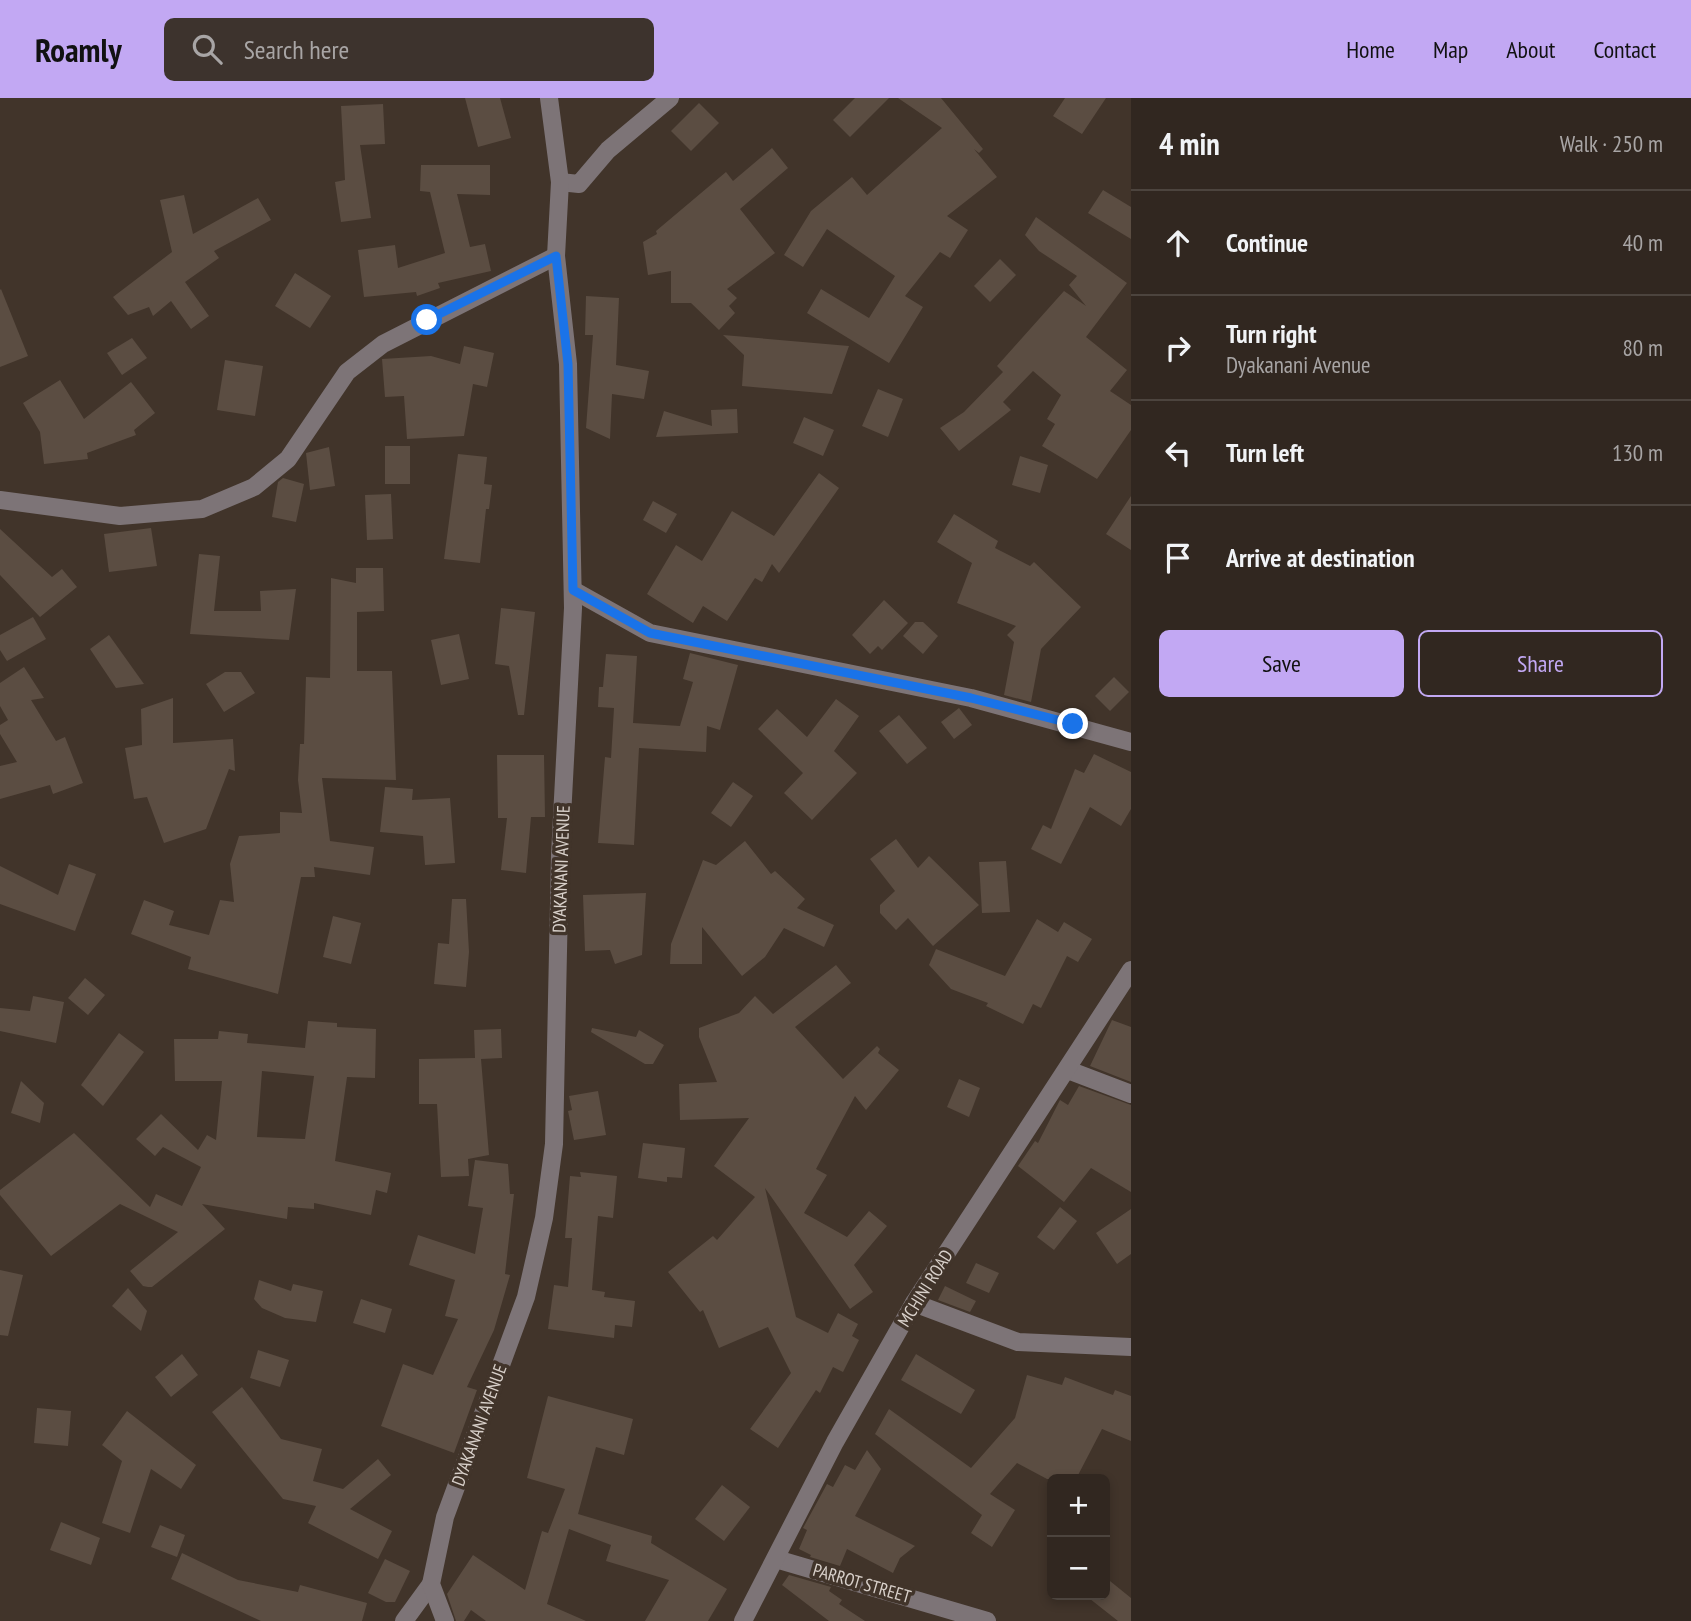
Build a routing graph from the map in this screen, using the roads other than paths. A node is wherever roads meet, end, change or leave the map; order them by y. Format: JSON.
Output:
{"nodes":[{"id":1,"x":549,"y":98,"type":"edge"},
{"id":2,"x":670,"y":98,"type":"edge"},
{"id":3,"x":560,"y":182,"type":"junction"},
{"id":4,"x":556,"y":256,"type":"junction"},
{"id":5,"x":0,"y":500,"type":"edge"},
{"id":6,"x":573,"y":590,"type":"junction"},
{"id":7,"x":1131,"y":743,"type":"edge"},
{"id":8,"x":1131,"y":970,"type":"edge"},
{"id":9,"x":1068,"y":1070,"type":"junction"},
{"id":10,"x":1131,"y":1094,"type":"edge"},
{"id":11,"x":914,"y":1303,"type":"junction"},
{"id":12,"x":1131,"y":1347,"type":"edge"},
{"id":13,"x":776,"y":1559,"type":"junction"},
{"id":14,"x":431,"y":1584,"type":"junction"},
{"id":15,"x":446,"y":1620,"type":"edge"},
{"id":16,"x":404,"y":1621,"type":"edge"},
{"id":17,"x":743,"y":1621,"type":"edge"},
{"id":18,"x":987,"y":1621,"type":"edge"}],
"edges":[{"from":1,"to":3,"type":"street","name":"DYAKANANI AVENUE"},
{"from":2,"to":3,"type":"street"},
{"from":3,"to":4,"type":"street","name":"DYAKANANI AVENUE"},
{"from":4,"to":5,"type":"street"},
{"from":4,"to":6,"type":"street","name":"DYAKANANI AVENUE"},
{"from":6,"to":7,"type":"street"},
{"from":6,"to":14,"type":"street","name":"DYAKANANI AVENUE"},
{"from":8,"to":9,"type":"street","name":"MCHINI ROAD"},
{"from":9,"to":10,"type":"street"},
{"from":9,"to":11,"type":"street","name":"MCHINI ROAD"},
{"from":11,"to":12,"type":"street"},
{"from":11,"to":13,"type":"street","name":"MCHINI ROAD"},
{"from":13,"to":17,"type":"street","name":"MCHINI ROAD"},
{"from":13,"to":18,"type":"street","name":"PARROT STREET"},
{"from":14,"to":15,"type":"street"},
{"from":14,"to":16,"type":"street"}]}
